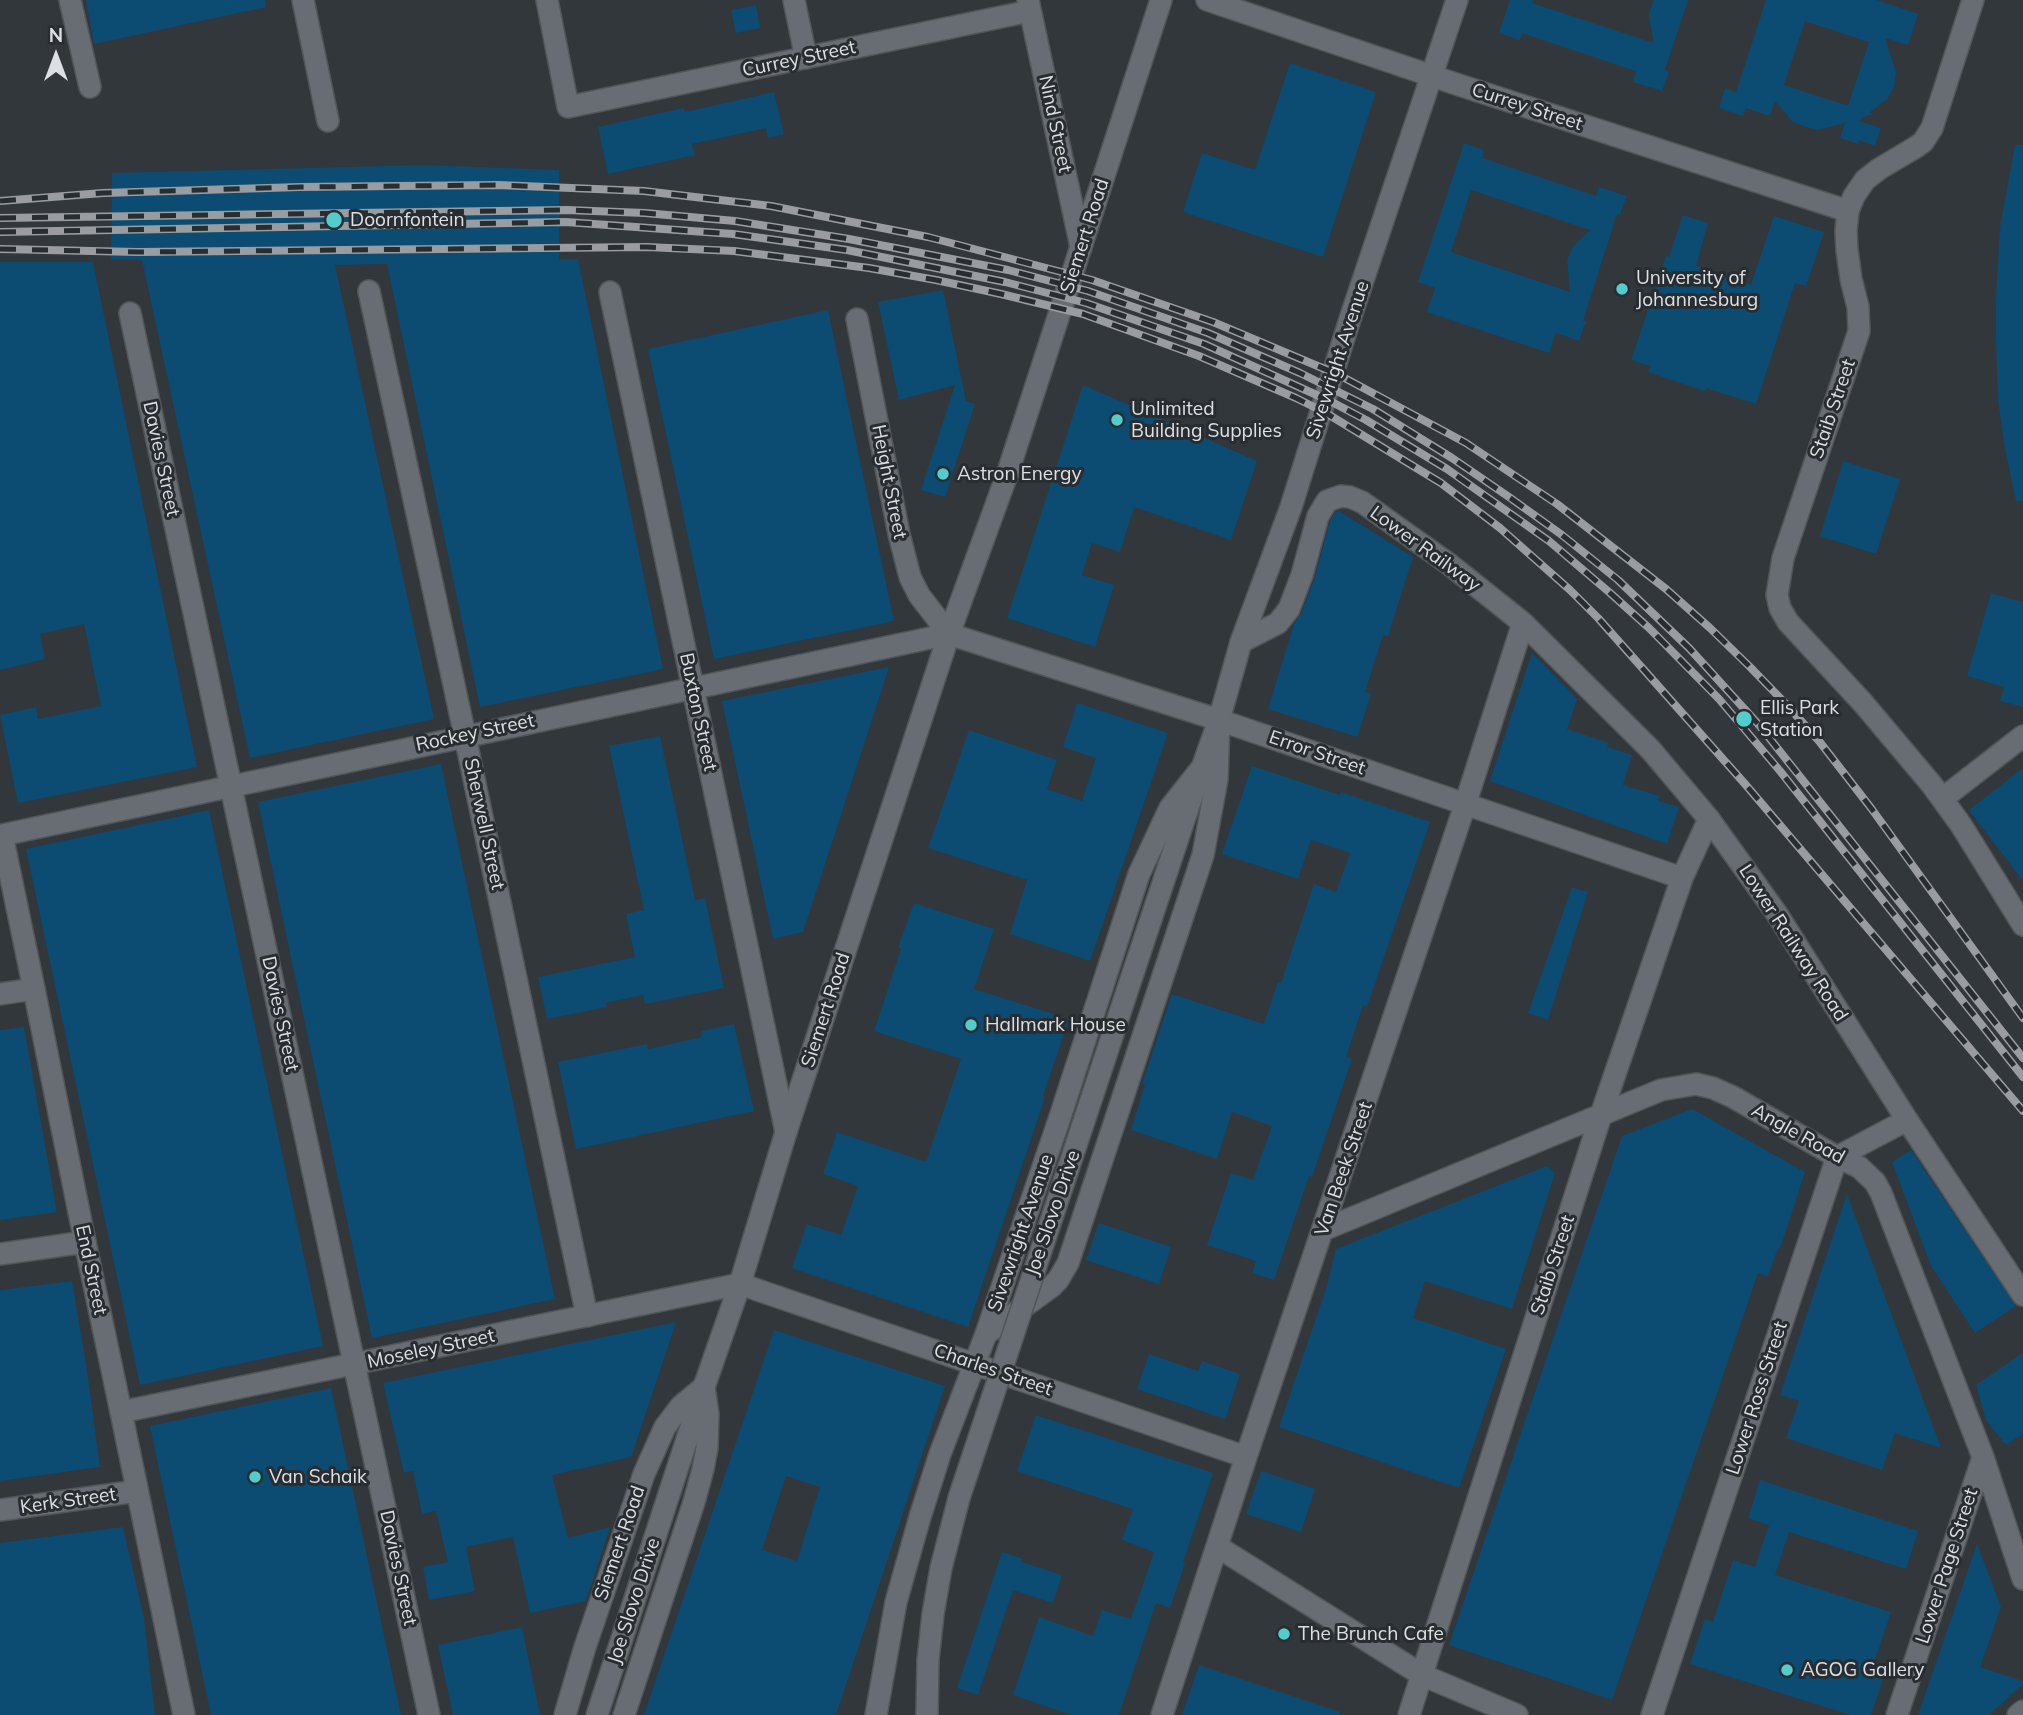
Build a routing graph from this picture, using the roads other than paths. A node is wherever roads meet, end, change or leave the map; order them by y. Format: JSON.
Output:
{"nodes":[{"id":1,"x":70,"y":0,"type":"edge"},
{"id":2,"x":303,"y":0,"type":"edge"},
{"id":3,"x":547,"y":0,"type":"edge"},
{"id":4,"x":794,"y":0,"type":"edge"},
{"id":5,"x":1161,"y":0,"type":"edge"},
{"id":6,"x":1207,"y":0,"type":"edge"},
{"id":7,"x":1457,"y":0,"type":"edge"},
{"id":8,"x":1973,"y":0,"type":"edge"},
{"id":9,"x":1029,"y":5,"type":"edge"},
{"id":10,"x":806,"y":58,"type":"junction"},
{"id":11,"x":1432,"y":76,"type":"junction"},
{"id":12,"x":90,"y":87,"type":"dead end"},
{"id":13,"x":328,"y":121,"type":"dead end"},
{"id":14,"x":1848,"y":211,"type":"junction"},
{"id":15,"x":1081,"y":247,"type":"junction"},
{"id":16,"x":369,"y":291,"type":"dead end"},
{"id":17,"x":610,"y":292,"type":"dead end"},
{"id":18,"x":130,"y":313,"type":"dead end"},
{"id":19,"x":857,"y":319,"type":"dead end"},
{"id":20,"x":1523,"y":622,"type":"junction"},
{"id":21,"x":949,"y":634,"type":"junction"},
{"id":22,"x":1241,"y":642,"type":"junction"},
{"id":23,"x":693,"y":687,"type":"junction"},
{"id":24,"x":1219,"y":720,"type":"junction"},
{"id":25,"x":465,"y":736,"type":"junction"},
{"id":26,"x":2023,"y":736,"type":"edge"},
{"id":27,"x":1203,"y":765,"type":"junction"},
{"id":28,"x":230,"y":786,"type":"junction"},
{"id":29,"x":1942,"y":799,"type":"junction"},
{"id":30,"x":1465,"y":805,"type":"junction"},
{"id":31,"x":1709,"y":819,"type":"junction"},
{"id":32,"x":1,"y":829,"type":"edge"},
{"id":33,"x":1682,"y":878,"type":"junction"},
{"id":34,"x":2023,"y":923,"type":"edge"},
{"id":35,"x":34,"y":989,"type":"junction"},
{"id":36,"x":0,"y":994,"type":"edge"},
{"id":37,"x":1601,"y":1115,"type":"junction"},
{"id":38,"x":1907,"y":1120,"type":"junction"},
{"id":39,"x":786,"y":1132,"type":"junction"},
{"id":40,"x":1837,"y":1157,"type":"junction"},
{"id":41,"x":1323,"y":1230,"type":"junction"},
{"id":42,"x":85,"y":1242,"type":"junction"},
{"id":43,"x":0,"y":1254,"type":"edge"},
{"id":44,"x":740,"y":1284,"type":"junction"},
{"id":45,"x":2023,"y":1295,"type":"edge"},
{"id":46,"x":587,"y":1316,"type":"junction"},
{"id":47,"x":986,"y":1334,"type":"junction"},
{"id":48,"x":355,"y":1364,"type":"junction"},
{"id":49,"x":975,"y":1364,"type":"junction"},
{"id":50,"x":704,"y":1387,"type":"junction"},
{"id":51,"x":121,"y":1412,"type":"junction"},
{"id":52,"x":1246,"y":1457,"type":"junction"},
{"id":53,"x":1983,"y":1457,"type":"junction"},
{"id":54,"x":671,"y":1486,"type":"joint"},
{"id":55,"x":137,"y":1491,"type":"junction"},
{"id":56,"x":0,"y":1510,"type":"edge"},
{"id":57,"x":1218,"y":1547,"type":"junction"},
{"id":58,"x":2023,"y":1579,"type":"edge"},
{"id":59,"x":1422,"y":1675,"type":"junction"},
{"id":60,"x":2023,"y":1711,"type":"edge"},
{"id":61,"x":184,"y":1715,"type":"edge"},
{"id":62,"x":429,"y":1715,"type":"edge"},
{"id":63,"x":565,"y":1715,"type":"edge"},
{"id":64,"x":597,"y":1715,"type":"edge"},
{"id":65,"x":624,"y":1715,"type":"edge"},
{"id":66,"x":876,"y":1715,"type":"edge"},
{"id":67,"x":927,"y":1715,"type":"edge"},
{"id":68,"x":1162,"y":1715,"type":"edge"},
{"id":69,"x":1409,"y":1715,"type":"edge"},
{"id":70,"x":1517,"y":1715,"type":"edge"},
{"id":71,"x":1652,"y":1715,"type":"edge"},
{"id":72,"x":1897,"y":1715,"type":"edge"},
{"id":73,"x":2018,"y":1715,"type":"edge"}],
"edges":[{"from":1,"to":12,"type":"street"},
{"from":2,"to":13,"type":"street"},
{"from":3,"to":10,"type":"street","name":"Currey Street"},
{"from":4,"to":10,"type":"street"},
{"from":5,"to":15,"type":"street","name":"Siemert Road"},
{"from":6,"to":11,"type":"street","name":"Currey Street"},
{"from":7,"to":11,"type":"street","name":"Sivewright Avenue"},
{"from":8,"to":14,"type":"street","name":"Staib Street"},
{"from":9,"to":10,"type":"street","name":"Currey Street"},
{"from":9,"to":15,"type":"street","name":"Nind Street"},
{"from":11,"to":14,"type":"street","name":"Currey Street"},
{"from":11,"to":22,"type":"street","name":"Sivewright Avenue"},
{"from":14,"to":29,"type":"street","name":"Staib Street"},
{"from":15,"to":21,"type":"street","name":"Siemert Road"},
{"from":16,"to":25,"type":"street","name":"Sherwell Street"},
{"from":17,"to":23,"type":"street","name":"Buxton Street"},
{"from":18,"to":28,"type":"street","name":"Davies Street"},
{"from":19,"to":21,"type":"street","name":"Height Street"},
{"from":20,"to":22,"type":"street","name":"Lower Railway"},
{"from":20,"to":30,"type":"street","name":"Van Beek Street"},
{"from":20,"to":31,"type":"street","name":"Lower Railway Road"},
{"from":21,"to":23,"type":"street","name":"Rockey Street"},
{"from":21,"to":24,"type":"street","name":"Error Street"},
{"from":21,"to":39,"type":"street","name":"Siemert Road"},
{"from":22,"to":24,"type":"street","name":"Sivewright Avenue"},
{"from":23,"to":25,"type":"street","name":"Rockey Street"},
{"from":23,"to":39,"type":"street","name":"Buxton Street"},
{"from":24,"to":27,"type":"street","name":"Joe Slovo Drive"},
{"from":24,"to":30,"type":"street","name":"Error Street"},
{"from":24,"to":47,"type":"street"},
{"from":25,"to":28,"type":"street","name":"Rockey Street"},
{"from":25,"to":46,"type":"street","name":"Sherwell Street"},
{"from":26,"to":29,"type":"street"},
{"from":27,"to":47,"type":"street","name":"Sivewright Avenue"},
{"from":27,"to":67,"type":"street","name":"Joe Slovo Drive","bridge":true},
{"from":28,"to":32,"type":"street","name":"Rockey Street"},
{"from":28,"to":48,"type":"street","name":"Davies Street"},
{"from":29,"to":34,"type":"street","name":"Staib Street"},
{"from":30,"to":33,"type":"street","name":"Error Street"},
{"from":30,"to":41,"type":"street","name":"Van Beek Street"},
{"from":31,"to":33,"type":"street","name":"Staib Street"},
{"from":31,"to":38,"type":"street","name":"Lower Railway Road"},
{"from":32,"to":35,"type":"street","name":"End Street"},
{"from":33,"to":37,"type":"street","name":"Staib Street"},
{"from":35,"to":36,"type":"street"},
{"from":35,"to":42,"type":"street","name":"End Street"},
{"from":37,"to":40,"type":"street","name":"Angle Road"},
{"from":37,"to":41,"type":"street","name":"Angle Road"},
{"from":37,"to":59,"type":"street","name":"Staib Street"},
{"from":38,"to":40,"type":"street"},
{"from":38,"to":45,"type":"street","name":"Lower Railway Road"},
{"from":39,"to":44,"type":"street","name":"Siemert Road"},
{"from":40,"to":53,"type":"street","name":"Angle Road"},
{"from":40,"to":71,"type":"street","name":"Lower Ross Street"},
{"from":41,"to":52,"type":"street","name":"Van Beek Street"},
{"from":42,"to":43,"type":"street"},
{"from":42,"to":51,"type":"street","name":"End Street"},
{"from":44,"to":46,"type":"street","name":"Moseley Street"},
{"from":44,"to":49,"type":"street","name":"Charles Street"},
{"from":44,"to":50,"type":"street","name":"Siemert Road"},
{"from":46,"to":48,"type":"street","name":"Moseley Street"},
{"from":47,"to":49,"type":"street","name":"Sivewright Avenue"},
{"from":48,"to":51,"type":"street","name":"Moseley Street"},
{"from":48,"to":62,"type":"street","name":"Davies Street"},
{"from":49,"to":52,"type":"street","name":"Charles Street"},
{"from":49,"to":66,"type":"street","name":"Sivewright Avenue"},
{"from":50,"to":54,"type":"street","name":"Siemert Road"},
{"from":50,"to":63,"type":"street","name":"Siemert Road"},
{"from":50,"to":65,"type":"street","name":"Siemert Road"},
{"from":51,"to":55,"type":"street","name":"End Street"},
{"from":52,"to":57,"type":"street","name":"Van Beek Street"},
{"from":53,"to":58,"type":"street","name":"Angle Road"},
{"from":53,"to":72,"type":"street","name":"Lower Page Street"},
{"from":54,"to":64,"type":"street","name":"Joe Slovo Drive"},
{"from":55,"to":56,"type":"street","name":"Kerk Street"},
{"from":55,"to":61,"type":"street","name":"End Street"},
{"from":57,"to":59,"type":"street"},
{"from":57,"to":68,"type":"street","name":"Van Beek Street"},
{"from":59,"to":69,"type":"street","name":"Staib Street"},
{"from":59,"to":70,"type":"street"},
{"from":60,"to":73,"type":"street"}]}
